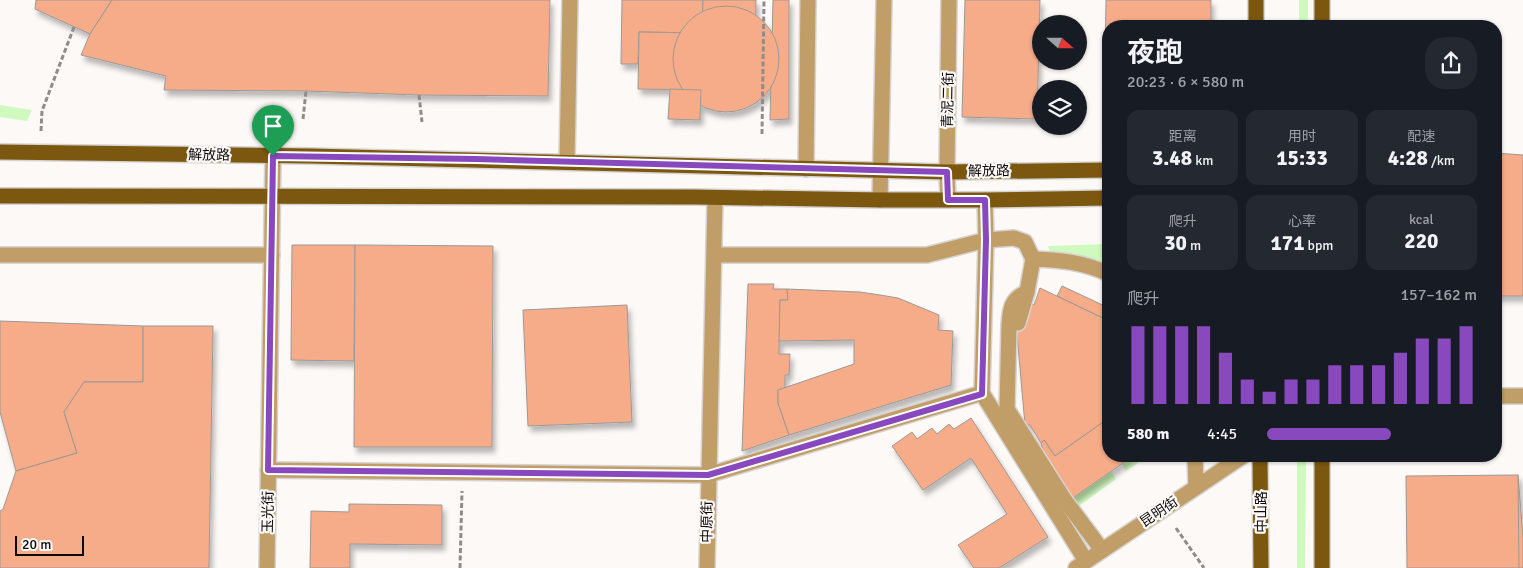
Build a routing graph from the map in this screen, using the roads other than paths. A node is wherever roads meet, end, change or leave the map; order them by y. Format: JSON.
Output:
{"nodes":[{"id":1,"x":570,"y":0,"type":"edge"},
{"id":2,"x":808,"y":0,"type":"edge"},
{"id":3,"x":884,"y":0,"type":"edge"},
{"id":4,"x":949,"y":0,"type":"edge"},
{"id":5,"x":1256,"y":0,"type":"edge"},
{"id":6,"x":1322,"y":0,"type":"edge"},
{"id":7,"x":1256,"y":20,"type":"edge"},
{"id":8,"x":1322,"y":20,"type":"edge"},
{"id":9,"x":0,"y":152,"type":"edge"},
{"id":10,"x":273,"y":156,"type":"junction"},
{"id":11,"x":567,"y":162,"type":"junction"},
{"id":12,"x":806,"y":169,"type":"junction"},
{"id":13,"x":880,"y":170,"type":"junction"},
{"id":14,"x":1102,"y":170,"type":"edge"},
{"id":15,"x":947,"y":172,"type":"junction"},
{"id":16,"x":0,"y":196,"type":"edge"},
{"id":17,"x":273,"y":197,"type":"junction"},
{"id":18,"x":715,"y":198,"type":"junction"},
{"id":19,"x":1102,"y":198,"type":"edge"},
{"id":20,"x":880,"y":200,"type":"junction"},
{"id":21,"x":948,"y":200,"type":"junction"},
{"id":22,"x":985,"y":200,"type":"junction"},
{"id":23,"x":986,"y":240,"type":"junction"},
{"id":24,"x":0,"y":255,"type":"edge"},
{"id":25,"x":272,"y":255,"type":"junction"},
{"id":26,"x":715,"y":255,"type":"junction"},
{"id":27,"x":1033,"y":259,"type":"junction"},
{"id":28,"x":1102,"y":271,"type":"edge"},
{"id":29,"x":1027,"y":292,"type":"junction"},
{"id":30,"x":1018,"y":323,"type":"dead end"},
{"id":31,"x":982,"y":394,"type":"junction"},
{"id":32,"x":1502,"y":396,"type":"edge"},
{"id":33,"x":1523,"y":396,"type":"edge"},
{"id":34,"x":1195,"y":462,"type":"edge"},
{"id":35,"x":1234,"y":462,"type":"edge"},
{"id":36,"x":1260,"y":462,"type":"edge"},
{"id":37,"x":1322,"y":462,"type":"edge"},
{"id":38,"x":268,"y":470,"type":"junction"},
{"id":39,"x":708,"y":475,"type":"junction"},
{"id":40,"x":1196,"y":487,"type":"junction"},
{"id":41,"x":1102,"y":550,"type":"junction"},
{"id":42,"x":1081,"y":565,"type":"edge"},
{"id":43,"x":267,"y":568,"type":"edge"},
{"id":44,"x":707,"y":568,"type":"edge"},
{"id":45,"x":1261,"y":568,"type":"edge"},
{"id":46,"x":1322,"y":568,"type":"edge"}],
"edges":[{"from":1,"to":11,"type":"street"},
{"from":2,"to":12,"type":"street"},
{"from":3,"to":13,"type":"street"},
{"from":4,"to":15,"type":"street","name":"青泥二街"},
{"from":5,"to":7,"type":"main road"},
{"from":6,"to":8,"type":"main road"},
{"from":9,"to":10,"type":"main road","name":"解放路"},
{"from":10,"to":11,"type":"main road","name":"解放路"},
{"from":10,"to":17,"type":"street","name":"玉光街"},
{"from":11,"to":12,"type":"main road","name":"解放路"},
{"from":12,"to":13,"type":"main road","name":"解放路"},
{"from":13,"to":15,"type":"main road","name":"解放路"},
{"from":13,"to":20,"type":"street"},
{"from":14,"to":15,"type":"main road","name":"解放路"},
{"from":15,"to":21,"type":"street","name":"青泥二街"},
{"from":16,"to":17,"type":"main road","name":"解放路"},
{"from":17,"to":18,"type":"main road","name":"解放路"},
{"from":17,"to":25,"type":"street","name":"玉光街"},
{"from":18,"to":20,"type":"main road","name":"解放路"},
{"from":18,"to":26,"type":"street","name":"中原街"},
{"from":19,"to":22,"type":"main road","name":"解放路"},
{"from":20,"to":21,"type":"main road","name":"解放路"},
{"from":21,"to":22,"type":"main road","name":"解放路"},
{"from":22,"to":23,"type":"street"},
{"from":23,"to":26,"type":"street"},
{"from":23,"to":27,"type":"street"},
{"from":23,"to":31,"type":"street"},
{"from":24,"to":25,"type":"street"},
{"from":25,"to":38,"type":"street","name":"玉光街"},
{"from":26,"to":39,"type":"street","name":"中原街"},
{"from":27,"to":28,"type":"street"},
{"from":27,"to":29,"type":"street"},
{"from":29,"to":30,"type":"street"},
{"from":29,"to":41,"type":"street"},
{"from":31,"to":39,"type":"street"},
{"from":31,"to":42,"type":"street"},
{"from":32,"to":33,"type":"street"},
{"from":34,"to":40,"type":"street"},
{"from":35,"to":40,"type":"street","name":"昆明街"},
{"from":36,"to":45,"type":"main road","name":"中山路"},
{"from":37,"to":46,"type":"main road"},
{"from":38,"to":39,"type":"street"},
{"from":38,"to":43,"type":"street","name":"玉光街"},
{"from":39,"to":44,"type":"street","name":"中原街"},
{"from":40,"to":41,"type":"street","name":"昆明街"},
{"from":41,"to":42,"type":"street","name":"昆明街"}]}
